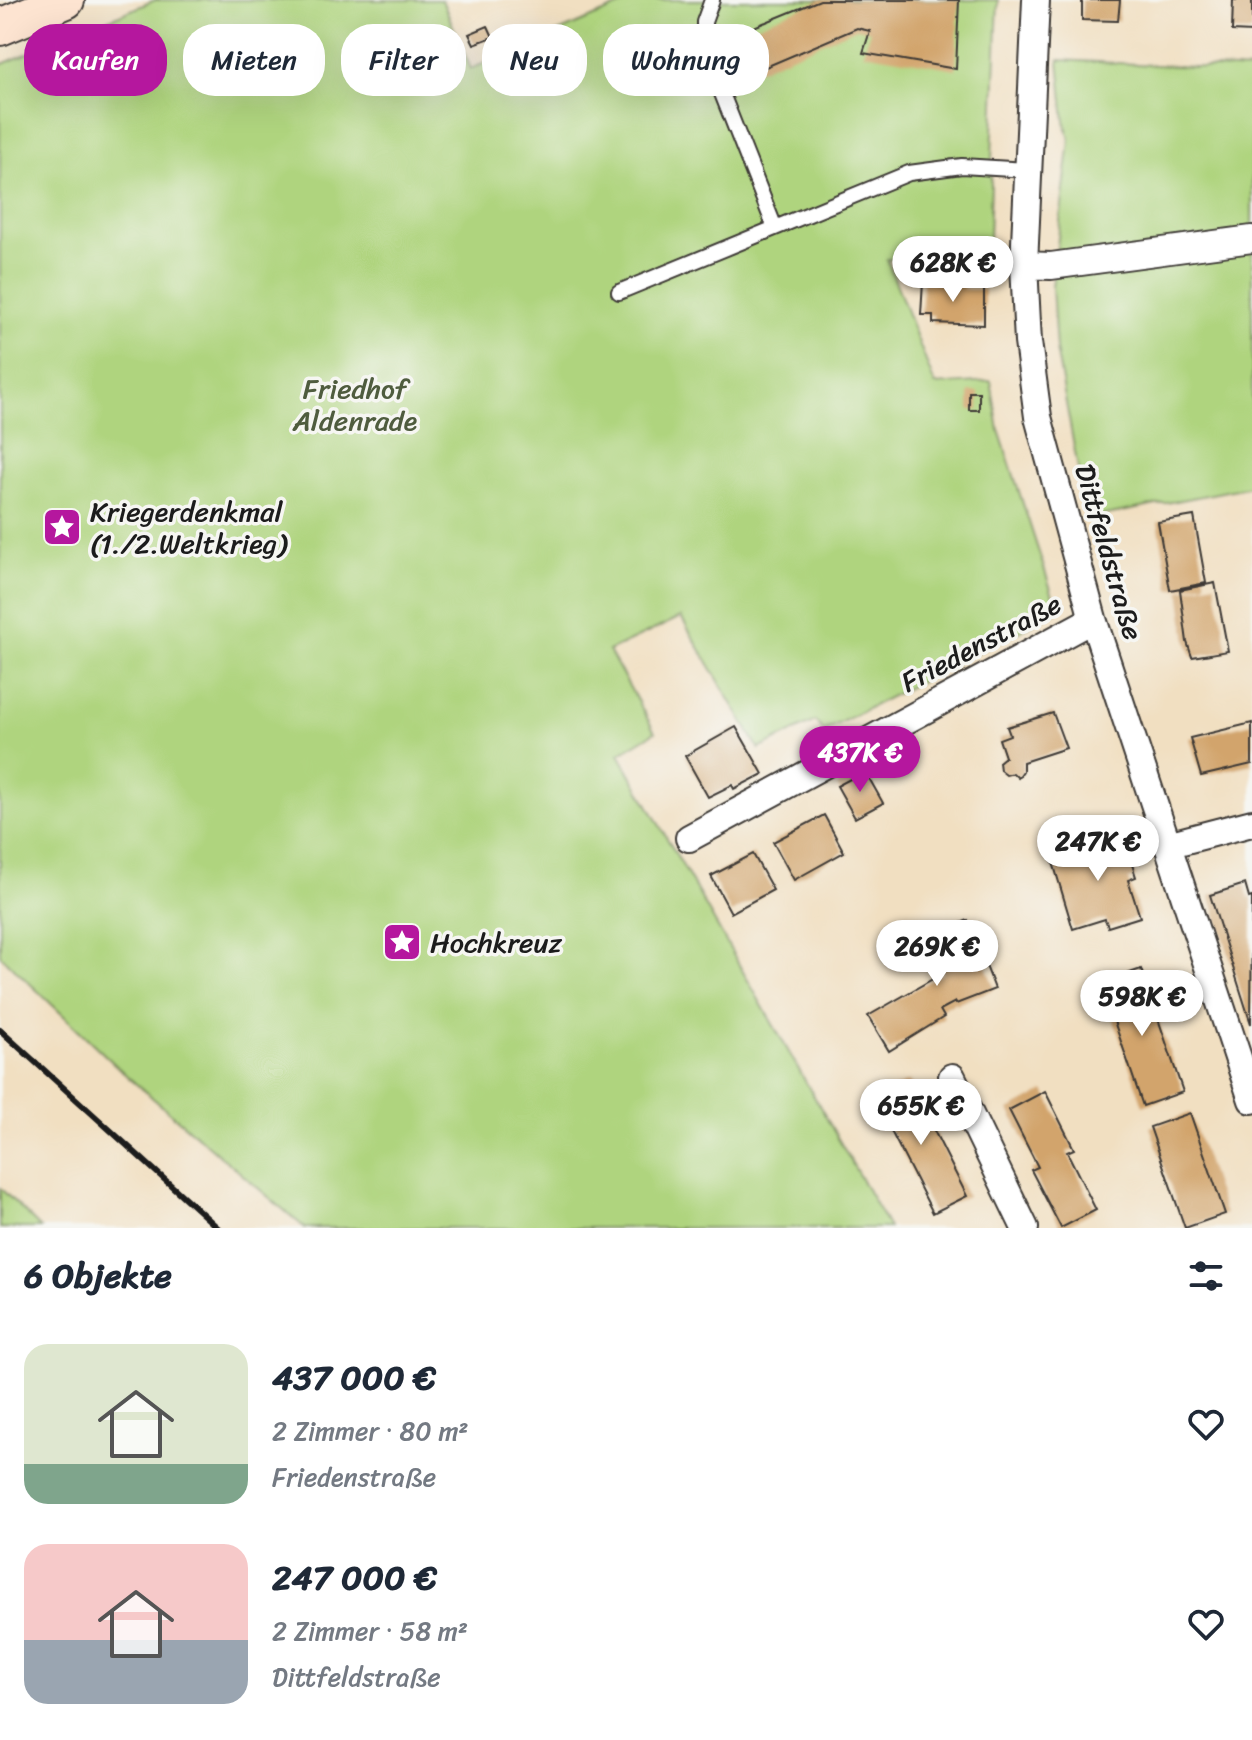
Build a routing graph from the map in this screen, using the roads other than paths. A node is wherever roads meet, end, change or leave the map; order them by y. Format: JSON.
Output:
{"nodes":[{"id":1,"x":66,"y":0,"type":"edge"},
{"id":2,"x":712,"y":0,"type":"edge"},
{"id":3,"x":1036,"y":0,"type":"edge"},
{"id":4,"x":0,"y":27,"type":"edge"},
{"id":5,"x":1028,"y":170,"type":"junction"},
{"id":6,"x":775,"y":228,"type":"junction"},
{"id":7,"x":1252,"y":239,"type":"edge"},
{"id":8,"x":1024,"y":265,"type":"junction"},
{"id":9,"x":619,"y":292,"type":"dead end"},
{"id":10,"x":1093,"y":619,"type":"junction"},
{"id":11,"x":1252,"y":823,"type":"edge"},
{"id":12,"x":689,"y":838,"type":"dead end"},
{"id":13,"x":1167,"y":845,"type":"junction"},
{"id":14,"x":952,"y":1077,"type":"dead end"},
{"id":15,"x":1252,"y":1100,"type":"edge"},
{"id":16,"x":1025,"y":1228,"type":"edge"}],
"edges":[{"from":1,"to":4,"type":"main road"},
{"from":2,"to":6,"type":"lane"},
{"from":3,"to":5,"type":"street","name":"Dittfeldstraße"},
{"from":5,"to":6,"type":"lane"},
{"from":5,"to":8,"type":"street","name":"Dittfeldstraße"},
{"from":6,"to":9,"type":"lane"},
{"from":7,"to":8,"type":"street"},
{"from":8,"to":10,"type":"street","name":"Dittfeldstraße"},
{"from":10,"to":12,"type":"street","name":"Friedenstraße"},
{"from":10,"to":13,"type":"street","name":"Dittfeldstraße"},
{"from":11,"to":13,"type":"street"},
{"from":13,"to":15,"type":"street","name":"Dittfeldstraße"},
{"from":14,"to":16,"type":"street"}]}
